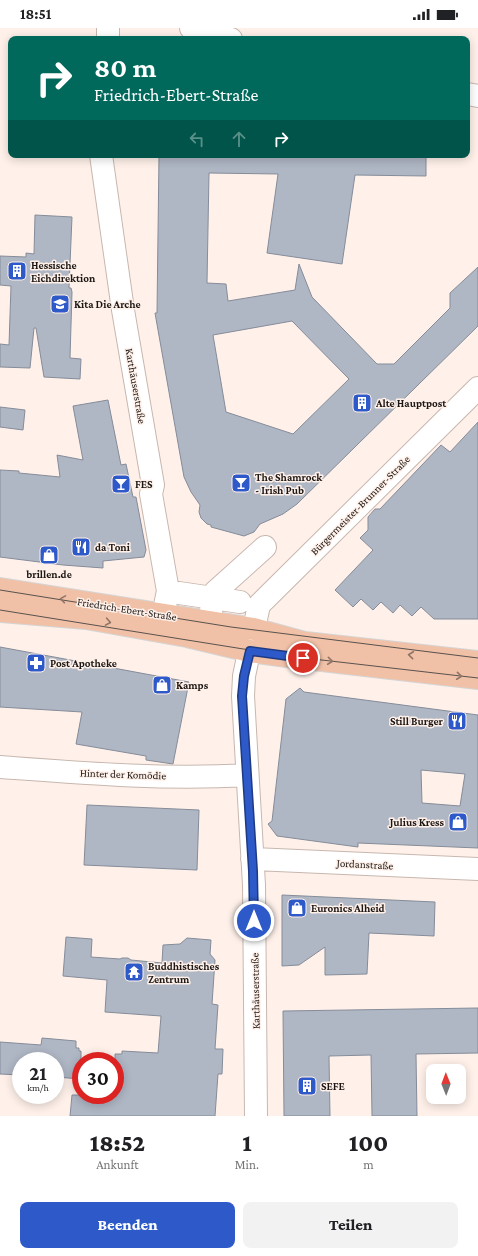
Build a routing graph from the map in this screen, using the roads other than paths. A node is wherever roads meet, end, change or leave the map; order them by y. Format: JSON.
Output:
{"nodes":[{"id":1,"x":191,"y":28,"type":"edge"},
{"id":2,"x":220,"y":36,"type":"edge"},
{"id":3,"x":101,"y":158,"type":"edge"},
{"id":4,"x":478,"y":388,"type":"edge"},
{"id":5,"x":168,"y":513,"type":"dead end"},
{"id":6,"x":265,"y":547,"type":"dead end"},
{"id":7,"x":0,"y":589,"type":"edge"},
{"id":8,"x":240,"y":602,"type":"dead end"},
{"id":9,"x":212,"y":605,"type":"junction"},
{"id":10,"x":0,"y":611,"type":"edge"},
{"id":11,"x":164,"y":615,"type":"junction"},
{"id":12,"x":254,"y":629,"type":"junction"},
{"id":13,"x":187,"y":636,"type":"junction"},
{"id":14,"x":305,"y":643,"type":"junction"},
{"id":15,"x":250,"y":651,"type":"junction"},
{"id":16,"x":478,"y":662,"type":"edge"},
{"id":17,"x":478,"y":678,"type":"edge"},
{"id":18,"x":0,"y":767,"type":"edge"},
{"id":19,"x":246,"y":775,"type":"junction"},
{"id":20,"x":252,"y":859,"type":"junction"},
{"id":21,"x":478,"y":869,"type":"edge"},
{"id":22,"x":256,"y":1116,"type":"edge"}],
"edges":[{"from":1,"to":2,"type":"street"},
{"from":3,"to":11,"type":"street","name":"Karthäuserstraße"},
{"from":4,"to":12,"type":"street","name":"Bürgermeister-Brunner-Straße"},
{"from":5,"to":9,"type":"street"},
{"from":6,"to":9,"type":"street"},
{"from":11,"to":7,"type":"main road","name":"Friedrich-Ebert-Straße","one_way":true},
{"from":8,"to":9,"type":"street"},
{"from":10,"to":13,"type":"main road","name":"Friedrich-Ebert-Straße","one_way":true},
{"from":11,"to":12,"type":"main road","name":"Friedrich-Ebert-Straße"},
{"from":12,"to":13,"type":"main road"},
{"from":12,"to":14,"type":"main road","name":"Friedrich-Ebert-Straße"},
{"from":12,"to":15,"type":"street"},
{"from":13,"to":15,"type":"main road","name":"Friedrich-Ebert-Straße"},
{"from":14,"to":15,"type":"main road"},
{"from":16,"to":14,"type":"main road","name":"Friedrich-Ebert-Straße","one_way":true},
{"from":15,"to":17,"type":"main road","name":"Friedrich-Ebert-Straße","one_way":true},
{"from":15,"to":19,"type":"street","name":"Karthäuserstraße"},
{"from":18,"to":19,"type":"street","name":"Hinter der Komödie"},
{"from":19,"to":20,"type":"street","name":"Karthäuserstraße"},
{"from":20,"to":21,"type":"street","name":"Jordanstraße"},
{"from":20,"to":22,"type":"street","name":"Karthäuserstraße"}]}
